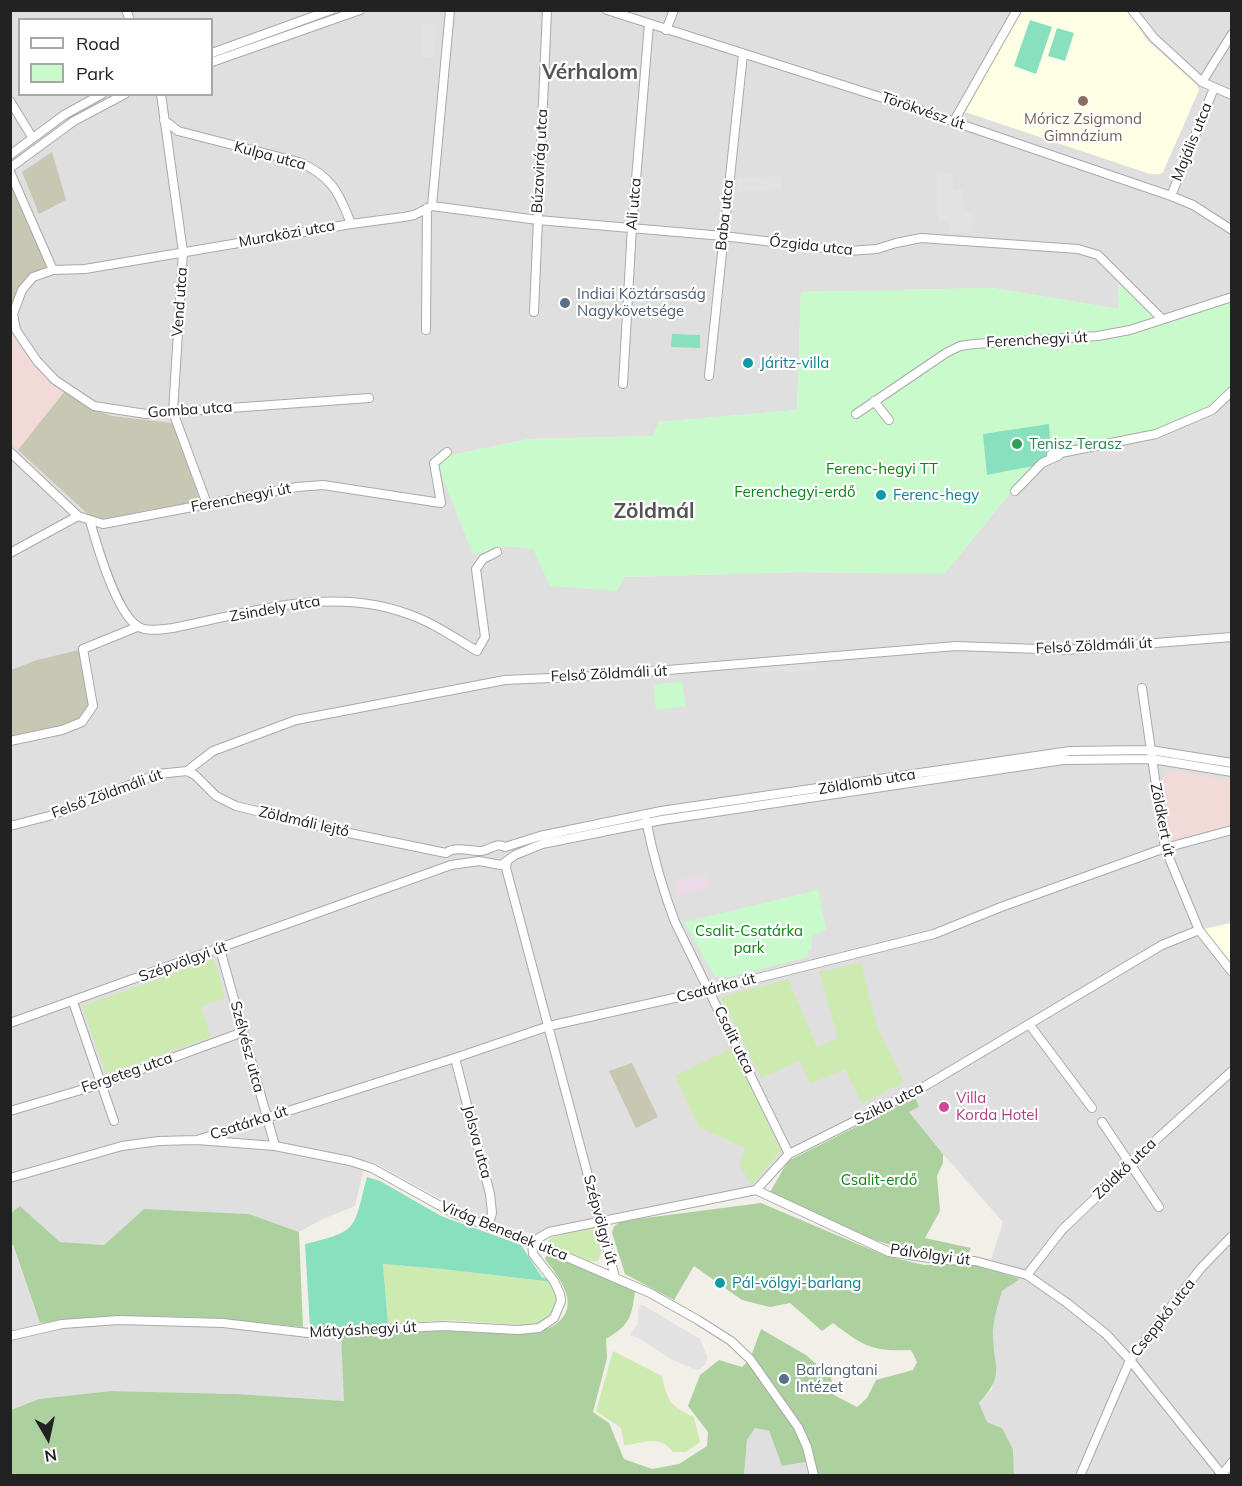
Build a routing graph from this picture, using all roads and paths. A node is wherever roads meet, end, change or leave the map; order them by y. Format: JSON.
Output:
{"nodes":[{"id":1,"x":331,"y":10,"type":"edge"},
{"id":2,"x":360,"y":10,"type":"edge"},
{"id":3,"x":450,"y":10,"type":"edge"},
{"id":4,"x":547,"y":10,"type":"edge"},
{"id":5,"x":607,"y":10,"type":"edge"},
{"id":6,"x":674,"y":10,"type":"edge"},
{"id":7,"x":1017,"y":10,"type":"edge"},
{"id":8,"x":1132,"y":10,"type":"edge"},
{"id":9,"x":649,"y":24,"type":"junction"},
{"id":10,"x":666,"y":30,"type":"junction"},
{"id":11,"x":1232,"y":34,"type":"edge"},
{"id":12,"x":213,"y":52,"type":"edge"},
{"id":13,"x":743,"y":54,"type":"junction"},
{"id":14,"x":213,"y":63,"type":"edge"},
{"id":15,"x":1202,"y":82,"type":"junction"},
{"id":16,"x":1214,"y":88,"type":"junction"},
{"id":17,"x":1232,"y":95,"type":"edge"},
{"id":18,"x":98,"y":96,"type":"edge"},
{"id":19,"x":121,"y":96,"type":"edge"},
{"id":20,"x":161,"y":96,"type":"edge"},
{"id":21,"x":10,"y":101,"type":"edge"},
{"id":22,"x":164,"y":120,"type":"junction"},
{"id":23,"x":954,"y":121,"type":"junction"},
{"id":24,"x":32,"y":137,"type":"junction"},
{"id":25,"x":10,"y":155,"type":"edge"},
{"id":26,"x":10,"y":170,"type":"edge"},
{"id":27,"x":1171,"y":196,"type":"junction"},
{"id":28,"x":429,"y":207,"type":"junction"},
{"id":29,"x":538,"y":220,"type":"junction"},
{"id":30,"x":351,"y":224,"type":"junction"},
{"id":31,"x":632,"y":227,"type":"junction"},
{"id":32,"x":1232,"y":230,"type":"edge"},
{"id":33,"x":723,"y":236,"type":"junction"},
{"id":34,"x":183,"y":252,"type":"junction"},
{"id":35,"x":53,"y":270,"type":"junction"},
{"id":36,"x":1232,"y":297,"type":"edge"},
{"id":37,"x":534,"y":312,"type":"dead end"},
{"id":38,"x":1162,"y":319,"type":"junction"},
{"id":39,"x":426,"y":330,"type":"dead end"},
{"id":40,"x":709,"y":376,"type":"dead end"},
{"id":41,"x":623,"y":384,"type":"dead end"},
{"id":42,"x":1232,"y":391,"type":"edge"},
{"id":43,"x":369,"y":398,"type":"dead end"},
{"id":44,"x":874,"y":401,"type":"junction"},
{"id":45,"x":173,"y":412,"type":"junction"},
{"id":46,"x":856,"y":414,"type":"dead end"},
{"id":47,"x":889,"y":420,"type":"dead end"},
{"id":48,"x":10,"y":452,"type":"edge"},
{"id":49,"x":447,"y":452,"type":"dead end"},
{"id":50,"x":1015,"y":491,"type":"dead end"},
{"id":51,"x":207,"y":504,"type":"junction"},
{"id":52,"x":78,"y":516,"type":"junction"},
{"id":53,"x":90,"y":522,"type":"junction"},
{"id":54,"x":497,"y":552,"type":"dead end"},
{"id":55,"x":10,"y":553,"type":"edge"},
{"id":56,"x":137,"y":627,"type":"junction"},
{"id":57,"x":1232,"y":637,"type":"edge"},
{"id":58,"x":1142,"y":688,"type":"dead end"},
{"id":59,"x":10,"y":741,"type":"edge"},
{"id":60,"x":1150,"y":750,"type":"junction"},
{"id":61,"x":1152,"y":759,"type":"junction"},
{"id":62,"x":1232,"y":763,"type":"edge"},
{"id":63,"x":187,"y":771,"type":"junction"},
{"id":64,"x":1232,"y":772,"type":"edge"},
{"id":65,"x":646,"y":819,"type":"junction"},
{"id":66,"x":10,"y":826,"type":"edge"},
{"id":67,"x":1232,"y":830,"type":"edge"},
{"id":68,"x":505,"y":847,"type":"junction"},
{"id":69,"x":1165,"y":848,"type":"junction"},
{"id":70,"x":447,"y":859,"type":"junction"},
{"id":71,"x":508,"y":861,"type":"junction"},
{"id":72,"x":497,"y":866,"type":"junction"},
{"id":73,"x":510,"y":880,"type":"junction"},
{"id":74,"x":1199,"y":930,"type":"junction"},
{"id":75,"x":220,"y":949,"type":"junction"},
{"id":76,"x":1232,"y":972,"type":"edge"},
{"id":77,"x":710,"y":990,"type":"junction"},
{"id":78,"x":73,"y":1002,"type":"junction"},
{"id":79,"x":10,"y":1023,"type":"edge"},
{"id":80,"x":1029,"y":1024,"type":"junction"},
{"id":81,"x":549,"y":1026,"type":"junction"},
{"id":82,"x":243,"y":1032,"type":"junction"},
{"id":83,"x":455,"y":1058,"type":"junction"},
{"id":84,"x":1232,"y":1071,"type":"edge"},
{"id":85,"x":101,"y":1084,"type":"junction"},
{"id":86,"x":1092,"y":1108,"type":"dead end"},
{"id":87,"x":10,"y":1111,"type":"edge"},
{"id":88,"x":266,"y":1117,"type":"junction"},
{"id":89,"x":114,"y":1121,"type":"dead end"},
{"id":90,"x":1102,"y":1122,"type":"dead end"},
{"id":91,"x":197,"y":1140,"type":"junction"},
{"id":92,"x":275,"y":1146,"type":"junction"},
{"id":93,"x":789,"y":1154,"type":"junction"},
{"id":94,"x":1131,"y":1164,"type":"junction"},
{"id":95,"x":10,"y":1178,"type":"edge"},
{"id":96,"x":756,"y":1190,"type":"junction"},
{"id":97,"x":1159,"y":1207,"type":"dead end"},
{"id":98,"x":600,"y":1221,"type":"junction"},
{"id":99,"x":488,"y":1226,"type":"junction"},
{"id":100,"x":1232,"y":1236,"type":"edge"},
{"id":101,"x":532,"y":1242,"type":"junction"},
{"id":102,"x":1027,"y":1275,"type":"junction"},
{"id":103,"x":615,"y":1277,"type":"junction"},
{"id":104,"x":10,"y":1336,"type":"edge"},
{"id":105,"x":1130,"y":1360,"type":"junction"},
{"id":106,"x":1232,"y":1462,"type":"edge"},
{"id":107,"x":1222,"y":1475,"type":"edge"},
{"id":108,"x":814,"y":1476,"type":"edge"},
{"id":109,"x":1080,"y":1476,"type":"edge"}],
"edges":[{"from":1,"to":12,"type":"street"},
{"from":2,"to":14,"type":"street"},
{"from":3,"to":28,"type":"street"},
{"from":4,"to":29,"type":"street","name":"Búzavirág utca"},
{"from":5,"to":9,"type":"street","name":"Törökvész út"},
{"from":6,"to":10,"type":"street"},
{"from":7,"to":23,"type":"street"},
{"from":8,"to":15,"type":"street"},
{"from":9,"to":10,"type":"street","name":"Törökvész út"},
{"from":9,"to":31,"type":"street","name":"Ali utca"},
{"from":10,"to":13,"type":"street","name":"Törökvész út"},
{"from":11,"to":15,"type":"street"},
{"from":13,"to":23,"type":"street","name":"Törökvész út"},
{"from":13,"to":33,"type":"street","name":"Baba utca"},
{"from":15,"to":16,"type":"street"},
{"from":16,"to":17,"type":"street"},
{"from":16,"to":27,"type":"street","name":"Majális utca"},
{"from":18,"to":24,"type":"street"},
{"from":19,"to":26,"type":"street"},
{"from":20,"to":22,"type":"street","name":"Vend utca"},
{"from":21,"to":24,"type":"street"},
{"from":22,"to":30,"type":"street","name":"Kulpa utca"},
{"from":22,"to":34,"type":"street","name":"Vend utca"},
{"from":23,"to":27,"type":"street","name":"Törökvész út"},
{"from":24,"to":25,"type":"street"},
{"from":26,"to":35,"type":"street"},
{"from":27,"to":32,"type":"street","name":"Törökvész út"},
{"from":28,"to":29,"type":"street","name":"Őzgida utca"},
{"from":28,"to":30,"type":"street","name":"Muraközi utca"},
{"from":28,"to":39,"type":"street"},
{"from":29,"to":31,"type":"street","name":"Őzgida utca"},
{"from":29,"to":37,"type":"street","name":"Búzavirág utca"},
{"from":30,"to":34,"type":"street","name":"Muraközi utca"},
{"from":31,"to":33,"type":"street","name":"Őzgida utca"},
{"from":31,"to":41,"type":"street","name":"Ali utca"},
{"from":33,"to":38,"type":"street","name":"Őzgida utca"},
{"from":33,"to":40,"type":"street","name":"Baba utca"},
{"from":34,"to":35,"type":"street","name":"Muraközi utca"},
{"from":34,"to":45,"type":"street","name":"Vend utca"},
{"from":35,"to":45,"type":"street","name":"Gomba utca"},
{"from":36,"to":38,"type":"street","name":"Ferenchegyi út"},
{"from":38,"to":44,"type":"street","name":"Ferenchegyi út"},
{"from":42,"to":50,"type":"street"},
{"from":43,"to":45,"type":"street","name":"Gomba utca"},
{"from":44,"to":46,"type":"street","name":"Ferenchegyi út"},
{"from":44,"to":47,"type":"street"},
{"from":45,"to":51,"type":"street","name":"Vend utca"},
{"from":48,"to":52,"type":"street","name":"Ferenchegyi út"},
{"from":49,"to":51,"type":"street","name":"Ferenchegyi út"},
{"from":51,"to":53,"type":"street","name":"Ferenchegyi út"},
{"from":52,"to":53,"type":"street","name":"Ferenchegyi út"},
{"from":52,"to":55,"type":"street"},
{"from":53,"to":56,"type":"street"},
{"from":54,"to":56,"type":"street","name":"Zsindely utca"},
{"from":56,"to":59,"type":"street","name":"Zsindely utca"},
{"from":57,"to":63,"type":"street","name":"Felső Zöldmáli út"},
{"from":58,"to":60,"type":"street","name":"Zöldkert út"},
{"from":60,"to":61,"type":"street","name":"Zöldkert út"},
{"from":60,"to":62,"type":"street","name":"Zöldlomb utca"},
{"from":60,"to":65,"type":"street","name":"Zöldlomb utca"},
{"from":61,"to":64,"type":"street","name":"Zöldlomb utca"},
{"from":61,"to":65,"type":"street","name":"Zöldlomb utca"},
{"from":61,"to":69,"type":"street","name":"Zöldkert út"},
{"from":63,"to":66,"type":"street","name":"Felső Zöldmáli út"},
{"from":63,"to":70,"type":"street","name":"Zöldmáli lejtő"},
{"from":65,"to":68,"type":"street","name":"Zöldlomb utca"},
{"from":65,"to":71,"type":"street","name":"Zöldlomb utca"},
{"from":65,"to":77,"type":"street","name":"Csalit utca"},
{"from":67,"to":69,"type":"street","name":"Csatárka út"},
{"from":68,"to":70,"type":"street","name":"Szépvölgyi út"},
{"from":68,"to":71,"type":"street","name":"Szépvölgyi út"},
{"from":69,"to":74,"type":"street","name":"Zöldkert út"},
{"from":69,"to":77,"type":"street","name":"Csatárka út"},
{"from":70,"to":72,"type":"street","name":"Szépvölgyi út"},
{"from":70,"to":75,"type":"street","name":"Szépvölgyi út"},
{"from":71,"to":72,"type":"street","name":"Szépvölgyi út"},
{"from":71,"to":73,"type":"street","name":"Szépvölgyi út"},
{"from":72,"to":73,"type":"street","name":"Szépvölgyi út"},
{"from":73,"to":81,"type":"street","name":"Szépvölgyi út"},
{"from":74,"to":76,"type":"street","name":"Zöldkert út"},
{"from":74,"to":80,"type":"street","name":"Szikla utca"},
{"from":75,"to":78,"type":"street","name":"Szépvölgyi út"},
{"from":75,"to":82,"type":"street","name":"Szélvész utca"},
{"from":77,"to":81,"type":"street","name":"Csatárka út"},
{"from":77,"to":93,"type":"street","name":"Csalit utca"},
{"from":78,"to":79,"type":"street","name":"Szépvölgyi út"},
{"from":78,"to":85,"type":"street"},
{"from":80,"to":86,"type":"street"},
{"from":80,"to":93,"type":"street","name":"Szikla utca"},
{"from":81,"to":83,"type":"street","name":"Csatárka út"},
{"from":81,"to":98,"type":"street","name":"Szépvölgyi út"},
{"from":82,"to":85,"type":"street","name":"Fergeteg utca"},
{"from":82,"to":88,"type":"street","name":"Szélvész utca"},
{"from":83,"to":88,"type":"street","name":"Csatárka út"},
{"from":83,"to":99,"type":"street","name":"Jolsva utca"},
{"from":84,"to":94,"type":"street","name":"Zöldkő utca"},
{"from":85,"to":87,"type":"street","name":"Fergeteg utca"},
{"from":85,"to":89,"type":"street"},
{"from":88,"to":91,"type":"street","name":"Csatárka út"},
{"from":88,"to":92,"type":"street","name":"Szélvész utca"},
{"from":90,"to":94,"type":"street"},
{"from":91,"to":92,"type":"street","name":"Virág Benedek utca"},
{"from":91,"to":95,"type":"street","name":"Virág Benedek utca"},
{"from":92,"to":99,"type":"street","name":"Virág Benedek utca"},
{"from":93,"to":96,"type":"street","name":"Szikla utca"},
{"from":94,"to":97,"type":"street"},
{"from":94,"to":102,"type":"street","name":"Zöldkő utca"},
{"from":96,"to":98,"type":"street"},
{"from":96,"to":102,"type":"street","name":"Pálvölgyi út"},
{"from":98,"to":101,"type":"street"},
{"from":98,"to":103,"type":"street","name":"Szépvölgyi út"},
{"from":99,"to":101,"type":"street","name":"Virág Benedek utca"},
{"from":100,"to":105,"type":"street","name":"Cseppkő utca"},
{"from":101,"to":103,"type":"street","name":"Virág Benedek utca"},
{"from":101,"to":104,"type":"street","name":"Mátyáshegyi út"},
{"from":102,"to":105,"type":"street","name":"Pálvölgyi út"},
{"from":103,"to":108,"type":"street","name":"Szépvölgyi út"},
{"from":105,"to":107,"type":"street","name":"Pálvölgyi út"},
{"from":105,"to":109,"type":"street","name":"Cseppkő utca"},
{"from":106,"to":107,"type":"street"}]}
